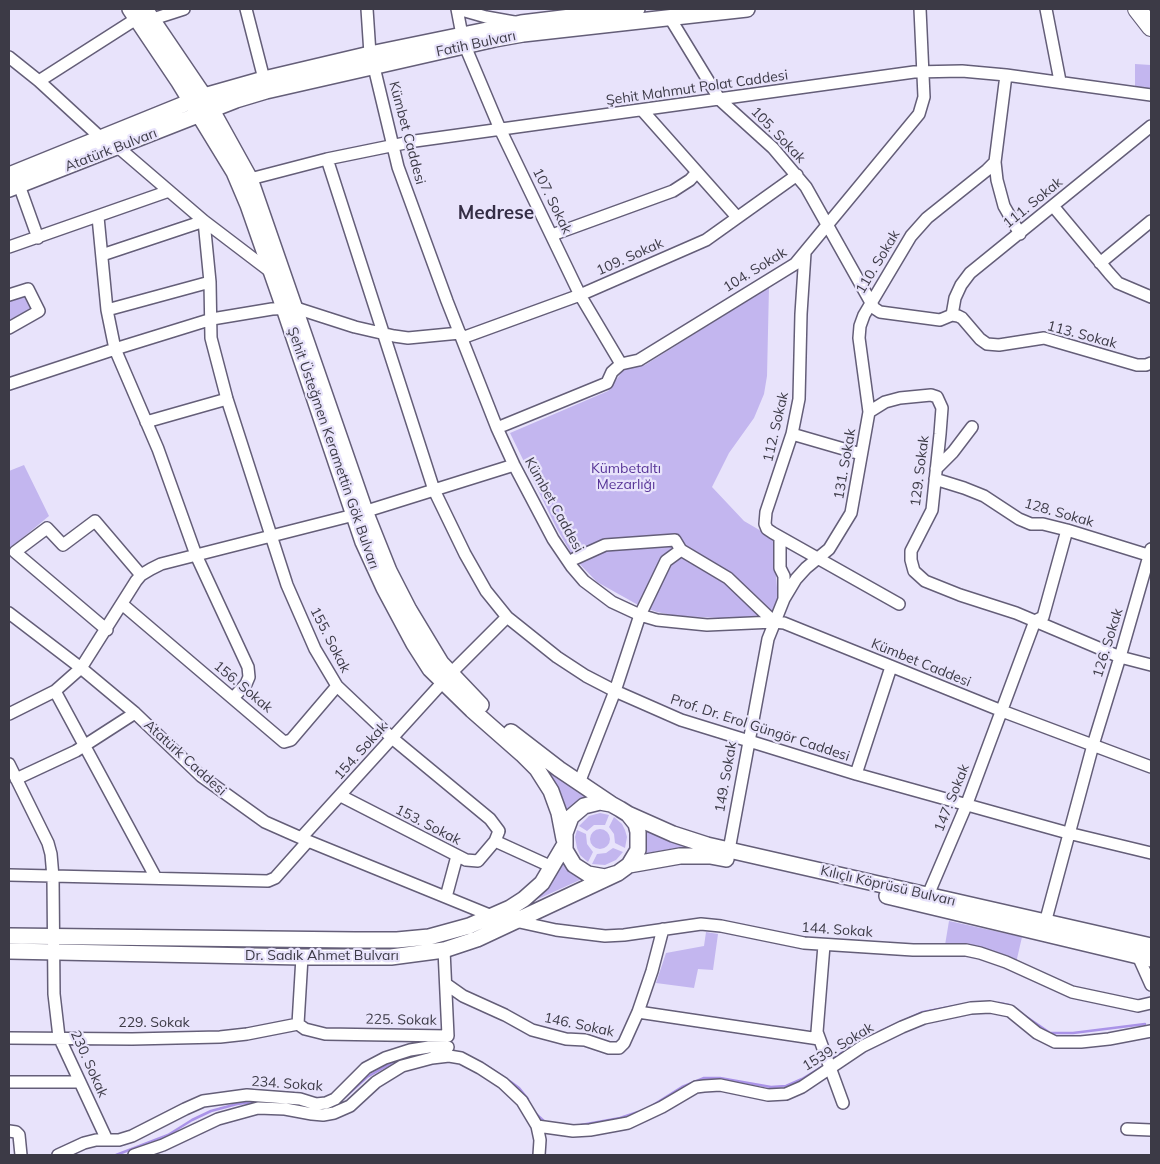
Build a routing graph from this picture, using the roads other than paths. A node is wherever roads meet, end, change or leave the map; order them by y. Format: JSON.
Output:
{"nodes":[{"id":1,"x":184,"y":9,"type":"edge"},
{"id":2,"x":246,"y":9,"type":"edge"},
{"id":3,"x":367,"y":9,"type":"edge"},
{"id":4,"x":458,"y":9,"type":"edge"},
{"id":5,"x":637,"y":9,"type":"edge"},
{"id":6,"x":747,"y":9,"type":"edge"},
{"id":7,"x":920,"y":9,"type":"edge"},
{"id":8,"x":1046,"y":9,"type":"edge"},
{"id":9,"x":1137,"y":9,"type":"edge"},
{"id":10,"x":141,"y":14,"type":"edge"},
{"id":11,"x":670,"y":18,"type":"junction"},
{"id":12,"x":521,"y":23,"type":"junction"},
{"id":13,"x":1151,"y":27,"type":"edge"},
{"id":14,"x":463,"y":40,"type":"junction"},
{"id":15,"x":9,"y":57,"type":"edge"},
{"id":16,"x":372,"y":61,"type":"junction"},
{"id":17,"x":924,"y":72,"type":"junction"},
{"id":18,"x":1006,"y":75,"type":"junction"},
{"id":19,"x":264,"y":79,"type":"junction"},
{"id":20,"x":39,"y":81,"type":"junction"},
{"id":21,"x":1060,"y":81,"type":"junction"},
{"id":22,"x":1151,"y":95,"type":"edge"},
{"id":23,"x":198,"y":99,"type":"junction"},
{"id":24,"x":720,"y":100,"type":"junction"},
{"id":25,"x":642,"y":110,"type":"junction"},
{"id":26,"x":206,"y":113,"type":"junction"},
{"id":27,"x":1151,"y":126,"type":"edge"},
{"id":28,"x":500,"y":130,"type":"junction"},
{"id":29,"x":101,"y":138,"type":"junction"},
{"id":30,"x":392,"y":146,"type":"junction"},
{"id":31,"x":118,"y":148,"type":"junction"},
{"id":32,"x":327,"y":159,"type":"junction"},
{"id":33,"x":995,"y":162,"type":"junction"},
{"id":34,"x":697,"y":172,"type":"junction"},
{"id":35,"x":796,"y":175,"type":"junction"},
{"id":36,"x":250,"y":179,"type":"junction"},
{"id":37,"x":12,"y":183,"type":"edge"},
{"id":38,"x":169,"y":191,"type":"junction"},
{"id":39,"x":1053,"y":206,"type":"junction"},
{"id":40,"x":98,"y":217,"type":"junction"},
{"id":41,"x":737,"y":217,"type":"junction"},
{"id":42,"x":204,"y":220,"type":"junction"},
{"id":43,"x":1151,"y":221,"type":"edge"},
{"id":44,"x":828,"y":226,"type":"junction"},
{"id":45,"x":1020,"y":234,"type":"junction"},
{"id":46,"x":552,"y":235,"type":"junction"},
{"id":47,"x":38,"y":238,"type":"junction"},
{"id":48,"x":9,"y":248,"type":"edge"},
{"id":49,"x":805,"y":253,"type":"junction"},
{"id":50,"x":102,"y":255,"type":"junction"},
{"id":51,"x":1100,"y":263,"type":"junction"},
{"id":52,"x":271,"y":272,"type":"junction"},
{"id":53,"x":210,"y":282,"type":"junction"},
{"id":54,"x":9,"y":295,"type":"edge"},
{"id":55,"x":580,"y":295,"type":"junction"},
{"id":56,"x":1151,"y":297,"type":"edge"},
{"id":57,"x":870,"y":303,"type":"junction"},
{"id":58,"x":290,"y":308,"type":"junction"},
{"id":59,"x":107,"y":310,"type":"junction"},
{"id":60,"x":952,"y":315,"type":"junction"},
{"id":61,"x":212,"y":319,"type":"junction"},
{"id":62,"x":9,"y":328,"type":"edge"},
{"id":63,"x":383,"y":334,"type":"junction"},
{"id":64,"x":461,"y":336,"type":"junction"},
{"id":65,"x":115,"y":348,"type":"junction"},
{"id":66,"x":1151,"y":363,"type":"edge"},
{"id":67,"x":621,"y":364,"type":"junction"},
{"id":68,"x":9,"y":384,"type":"edge"},
{"id":69,"x":937,"y":397,"type":"joint"},
{"id":70,"x":227,"y":399,"type":"junction"},
{"id":71,"x":869,"y":412,"type":"junction"},
{"id":72,"x":146,"y":422,"type":"junction"},
{"id":73,"x":972,"y":427,"type":"dead end"},
{"id":74,"x":498,"y":428,"type":"junction"},
{"id":75,"x":792,"y":434,"type":"junction"},
{"id":76,"x":861,"y":454,"type":"junction"},
{"id":77,"x":514,"y":465,"type":"junction"},
{"id":78,"x":935,"y":474,"type":"junction"},
{"id":79,"x":434,"y":490,"type":"junction"},
{"id":80,"x":360,"y":513,"type":"junction"},
{"id":81,"x":1067,"y":530,"type":"junction"},
{"id":82,"x":272,"y":536,"type":"junction"},
{"id":83,"x":780,"y":537,"type":"junction"},
{"id":84,"x":681,"y":550,"type":"junction"},
{"id":85,"x":1151,"y":553,"type":"edge"},
{"id":86,"x":196,"y":555,"type":"junction"},
{"id":87,"x":574,"y":558,"type":"dead end"},
{"id":88,"x":819,"y":558,"type":"junction"},
{"id":89,"x":141,"y":575,"type":"junction"},
{"id":90,"x":784,"y":598,"type":"junction"},
{"id":91,"x":122,"y":604,"type":"junction"},
{"id":92,"x":899,"y":604,"type":"dead end"},
{"id":93,"x":9,"y":613,"type":"edge"},
{"id":94,"x":640,"y":615,"type":"junction"},
{"id":95,"x":507,"y":617,"type":"junction"},
{"id":96,"x":1035,"y":621,"type":"junction"},
{"id":97,"x":774,"y":622,"type":"junction"},
{"id":98,"x":107,"y":630,"type":"junction"},
{"id":99,"x":1120,"y":657,"type":"junction"},
{"id":100,"x":1151,"y":665,"type":"edge"},
{"id":101,"x":81,"y":668,"type":"junction"},
{"id":102,"x":890,"y":668,"type":"junction"},
{"id":103,"x":446,"y":679,"type":"junction"},
{"id":104,"x":337,"y":686,"type":"junction"},
{"id":105,"x":55,"y":691,"type":"junction"},
{"id":106,"x":615,"y":692,"type":"junction"},
{"id":107,"x":233,"y":698,"type":"junction"},
{"id":108,"x":1002,"y":711,"type":"junction"},
{"id":109,"x":135,"y":713,"type":"junction"},
{"id":110,"x":9,"y":714,"type":"edge"},
{"id":111,"x":392,"y":738,"type":"junction"},
{"id":112,"x":748,"y":742,"type":"junction"},
{"id":113,"x":84,"y":745,"type":"junction"},
{"id":114,"x":1092,"y":745,"type":"junction"},
{"id":115,"x":9,"y":764,"type":"edge"},
{"id":116,"x":1151,"y":767,"type":"edge"},
{"id":117,"x":856,"y":774,"type":"junction"},
{"id":118,"x":16,"y":779,"type":"junction"},
{"id":119,"x":579,"y":783,"type":"junction"},
{"id":120,"x":340,"y":796,"type":"junction"},
{"id":121,"x":611,"y":804,"type":"junction"},
{"id":122,"x":966,"y":806,"type":"junction"},
{"id":123,"x":628,"y":814,"type":"junction"},
{"id":124,"x":1068,"y":832,"type":"junction"},
{"id":125,"x":305,"y":840,"type":"junction"},
{"id":126,"x":495,"y":841,"type":"junction"},
{"id":127,"x":564,"y":842,"type":"junction"},
{"id":128,"x":728,"y":850,"type":"junction"},
{"id":129,"x":1151,"y":853,"type":"edge"},
{"id":130,"x":457,"y":856,"type":"junction"},
{"id":131,"x":552,"y":867,"type":"junction"},
{"id":132,"x":623,"y":869,"type":"junction"},
{"id":133,"x":9,"y":875,"type":"edge"},
{"id":134,"x":53,"y":876,"type":"junction"},
{"id":135,"x":156,"y":878,"type":"junction"},
{"id":136,"x":928,"y":895,"type":"junction"},
{"id":137,"x":446,"y":896,"type":"junction"},
{"id":138,"x":492,"y":916,"type":"junction"},
{"id":139,"x":515,"y":921,"type":"junction"},
{"id":140,"x":1045,"y":923,"type":"junction"},
{"id":141,"x":663,"y":929,"type":"junction"},
{"id":142,"x":9,"y":936,"type":"edge"},
{"id":143,"x":54,"y":944,"type":"junction"},
{"id":144,"x":824,"y":945,"type":"junction"},
{"id":145,"x":1151,"y":946,"type":"edge"},
{"id":146,"x":444,"y":950,"type":"junction"},
{"id":147,"x":9,"y":951,"type":"edge"},
{"id":148,"x":302,"y":957,"type":"junction"},
{"id":149,"x":1145,"y":957,"type":"edge"},
{"id":150,"x":446,"y":984,"type":"junction"},
{"id":151,"x":1151,"y":985,"type":"edge"},
{"id":152,"x":1151,"y":1004,"type":"edge"},
{"id":153,"x":638,"y":1012,"type":"junction"},
{"id":154,"x":298,"y":1024,"type":"junction"},
{"id":155,"x":1151,"y":1030,"type":"edge"},
{"id":156,"x":59,"y":1037,"type":"junction"},
{"id":157,"x":9,"y":1038,"type":"edge"},
{"id":158,"x":819,"y":1038,"type":"junction"},
{"id":159,"x":448,"y":1046,"type":"junction"},
{"id":160,"x":828,"y":1062,"type":"junction"},
{"id":161,"x":9,"y":1082,"type":"edge"},
{"id":162,"x":80,"y":1082,"type":"junction"},
{"id":163,"x":842,"y":1103,"type":"dead end"},
{"id":164,"x":537,"y":1126,"type":"junction"},
{"id":165,"x":1126,"y":1130,"type":"dead end"},
{"id":166,"x":1151,"y":1130,"type":"edge"},
{"id":167,"x":9,"y":1131,"type":"edge"},
{"id":168,"x":107,"y":1140,"type":"junction"},
{"id":169,"x":21,"y":1155,"type":"edge"},
{"id":170,"x":58,"y":1155,"type":"edge"},
{"id":171,"x":134,"y":1155,"type":"edge"},
{"id":172,"x":539,"y":1155,"type":"edge"}],
"edges":[{"from":1,"to":10,"type":"street"},
{"from":2,"to":19,"type":"street"},
{"from":3,"to":16,"type":"street","name":"Kümbet Caddesi"},
{"from":4,"to":12,"type":"street"},
{"from":4,"to":14,"type":"street","name":"107. Sokak"},
{"from":5,"to":12,"type":"main road","name":"Fatih Bulvarı"},
{"from":6,"to":11,"type":"main road","name":"Fatih Bulvarı"},
{"from":7,"to":17,"type":"street","name":"104. Sokak"},
{"from":8,"to":21,"type":"street"},
{"from":9,"to":13,"type":"highway"},
{"from":10,"to":20,"type":"street"},
{"from":10,"to":23,"type":"main road"},
{"from":11,"to":14,"type":"main road","name":"Fatih Bulvarı"},
{"from":11,"to":24,"type":"street","name":"105. Sokak"},
{"from":12,"to":14,"type":"main road","name":"Fatih Bulvarı"},
{"from":14,"to":16,"type":"main road","name":"Fatih Bulvarı"},
{"from":14,"to":28,"type":"street","name":"107. Sokak"},
{"from":15,"to":20,"type":"street"},
{"from":16,"to":19,"type":"main road","name":"Fatih Bulvarı"},
{"from":16,"to":26,"type":"main road","name":"Fatih Bulvarı"},
{"from":16,"to":30,"type":"street","name":"Kümbet Caddesi"},
{"from":17,"to":18,"type":"street","name":"Şehit Mahmut Polat Caddesi"},
{"from":17,"to":24,"type":"street","name":"Şehit Mahmut Polat Caddesi"},
{"from":17,"to":44,"type":"street","name":"104. Sokak"},
{"from":18,"to":21,"type":"street","name":"Şehit Mahmut Polat Caddesi"},
{"from":18,"to":33,"type":"street"},
{"from":19,"to":23,"type":"main road","name":"Fatih Bulvarı"},
{"from":20,"to":29,"type":"street"},
{"from":21,"to":22,"type":"street","name":"Şehit Mahmut Polat Caddesi"},
{"from":23,"to":26,"type":"main road"},
{"from":23,"to":29,"type":"main road","name":"Atatürk Bulvarı"},
{"from":24,"to":25,"type":"street","name":"Şehit Mahmut Polat Caddesi"},
{"from":24,"to":35,"type":"street","name":"105. Sokak"},
{"from":25,"to":28,"type":"street","name":"Şehit Mahmut Polat Caddesi"},
{"from":25,"to":34,"type":"street"},
{"from":26,"to":31,"type":"main road","name":"Atatürk Bulvarı"},
{"from":26,"to":36,"type":"main road","name":"Şehit Üsteğmen Keramettin Gök Bulvarı"},
{"from":26,"to":52,"type":"main road","name":"Şehit Üsteğmen Keramettin Gök Bulvarı"},
{"from":27,"to":39,"type":"street","name":"111. Sokak"},
{"from":28,"to":30,"type":"street","name":"Şehit Mahmut Polat Caddesi"},
{"from":28,"to":46,"type":"street","name":"107. Sokak"},
{"from":29,"to":37,"type":"main road","name":"Atatürk Bulvarı"},
{"from":30,"to":32,"type":"street","name":"Şehit Mahmut Polat Caddesi"},
{"from":30,"to":64,"type":"street","name":"Kümbet Caddesi"},
{"from":31,"to":37,"type":"main road","name":"Atatürk Bulvarı"},
{"from":31,"to":38,"type":"street"},
{"from":32,"to":36,"type":"street","name":"Şehit Mahmut Polat Caddesi"},
{"from":32,"to":63,"type":"street","name":"Prof. Dr. Erol Güngör Caddesi"},
{"from":33,"to":45,"type":"street"},
{"from":33,"to":57,"type":"street","name":"110. Sokak"},
{"from":34,"to":41,"type":"street"},
{"from":34,"to":46,"type":"street"},
{"from":35,"to":41,"type":"street","name":"109. Sokak"},
{"from":35,"to":44,"type":"street","name":"105. Sokak"},
{"from":36,"to":58,"type":"main road","name":"Şehit Üsteğmen Keramettin Gök Bulvarı"},
{"from":37,"to":47,"type":"street"},
{"from":38,"to":40,"type":"street"},
{"from":38,"to":42,"type":"street"},
{"from":39,"to":45,"type":"street","name":"111. Sokak"},
{"from":39,"to":51,"type":"street"},
{"from":40,"to":47,"type":"street"},
{"from":40,"to":50,"type":"street"},
{"from":41,"to":55,"type":"street","name":"109. Sokak"},
{"from":42,"to":50,"type":"street"},
{"from":42,"to":52,"type":"street"},
{"from":42,"to":53,"type":"street","name":"155. Sokak"},
{"from":43,"to":51,"type":"street"},
{"from":44,"to":49,"type":"street","name":"104. Sokak"},
{"from":44,"to":57,"type":"street"},
{"from":45,"to":60,"type":"street","name":"111. Sokak"},
{"from":46,"to":55,"type":"street","name":"107. Sokak"},
{"from":47,"to":48,"type":"street"},
{"from":49,"to":67,"type":"street","name":"104. Sokak"},
{"from":49,"to":75,"type":"street","name":"112. Sokak"},
{"from":50,"to":59,"type":"street"},
{"from":51,"to":56,"type":"street"},
{"from":52,"to":58,"type":"main road","name":"Şehit Üsteğmen Keramettin Gök Bulvarı"},
{"from":53,"to":59,"type":"street"},
{"from":53,"to":61,"type":"street","name":"155. Sokak"},
{"from":54,"to":62,"type":"street"},
{"from":55,"to":64,"type":"street","name":"109. Sokak"},
{"from":55,"to":67,"type":"street","name":"107. Sokak"},
{"from":57,"to":60,"type":"street"},
{"from":57,"to":71,"type":"street","name":"110. Sokak"},
{"from":58,"to":61,"type":"street"},
{"from":58,"to":63,"type":"street","name":"109. Sokak"},
{"from":58,"to":80,"type":"main road","name":"Şehit Üsteğmen Keramettin Gök Bulvarı"},
{"from":59,"to":65,"type":"street"},
{"from":60,"to":66,"type":"street","name":"113. Sokak"},
{"from":61,"to":65,"type":"street"},
{"from":61,"to":70,"type":"street","name":"155. Sokak"},
{"from":63,"to":64,"type":"street","name":"109. Sokak"},
{"from":63,"to":79,"type":"street","name":"Prof. Dr. Erol Güngör Caddesi"},
{"from":64,"to":74,"type":"street","name":"Kümbet Caddesi"},
{"from":65,"to":68,"type":"street"},
{"from":65,"to":72,"type":"street"},
{"from":67,"to":74,"type":"street"},
{"from":69,"to":71,"type":"street","name":"131. Sokak"},
{"from":69,"to":78,"type":"street","name":"129. Sokak"},
{"from":70,"to":72,"type":"street"},
{"from":70,"to":82,"type":"street","name":"155. Sokak"},
{"from":71,"to":76,"type":"street","name":"131. Sokak"},
{"from":72,"to":86,"type":"street"},
{"from":73,"to":78,"type":"street"},
{"from":74,"to":77,"type":"street","name":"Kümbet Caddesi"},
{"from":75,"to":76,"type":"street"},
{"from":75,"to":83,"type":"street","name":"112. Sokak"},
{"from":76,"to":88,"type":"street","name":"131. Sokak"},
{"from":77,"to":79,"type":"street"},
{"from":77,"to":94,"type":"street","name":"Kümbet Caddesi"},
{"from":78,"to":81,"type":"street","name":"128. Sokak"},
{"from":78,"to":96,"type":"street","name":"129. Sokak"},
{"from":79,"to":80,"type":"street"},
{"from":79,"to":95,"type":"street","name":"Prof. Dr. Erol Güngör Caddesi"},
{"from":80,"to":82,"type":"street"},
{"from":80,"to":103,"type":"main road","name":"Şehit Üsteğmen Keramettin Gök Bulvarı"},
{"from":81,"to":85,"type":"street","name":"128. Sokak"},
{"from":81,"to":96,"type":"street"},
{"from":82,"to":86,"type":"street"},
{"from":82,"to":104,"type":"street","name":"155. Sokak"},
{"from":83,"to":88,"type":"street","name":"112. Sokak"},
{"from":83,"to":90,"type":"street"},
{"from":84,"to":87,"type":"street"},
{"from":84,"to":94,"type":"street"},
{"from":84,"to":97,"type":"street"},
{"from":85,"to":99,"type":"street","name":"126. Sokak"},
{"from":86,"to":89,"type":"street"},
{"from":86,"to":107,"type":"street"},
{"from":88,"to":90,"type":"street","name":"131. Sokak"},
{"from":88,"to":92,"type":"street","name":"112. Sokak"},
{"from":89,"to":91,"type":"street"},
{"from":89,"to":98,"type":"street"},
{"from":90,"to":97,"type":"street"},
{"from":91,"to":98,"type":"street"},
{"from":91,"to":107,"type":"street","name":"156. Sokak"},
{"from":93,"to":101,"type":"street","name":"Atatürk Caddesi"},
{"from":94,"to":97,"type":"street","name":"Kümbet Caddesi"},
{"from":94,"to":106,"type":"street"},
{"from":95,"to":103,"type":"street","name":"154. Sokak"},
{"from":95,"to":106,"type":"street","name":"Prof. Dr. Erol Güngör Caddesi"},
{"from":96,"to":99,"type":"street","name":"129. Sokak"},
{"from":96,"to":108,"type":"street"},
{"from":97,"to":102,"type":"street","name":"Kümbet Caddesi"},
{"from":97,"to":112,"type":"street","name":"149. Sokak"},
{"from":98,"to":101,"type":"street"},
{"from":99,"to":100,"type":"street","name":"129. Sokak"},
{"from":99,"to":114,"type":"street","name":"126. Sokak"},
{"from":101,"to":105,"type":"street"},
{"from":101,"to":109,"type":"street","name":"Atatürk Caddesi"},
{"from":102,"to":108,"type":"street","name":"Kümbet Caddesi"},
{"from":102,"to":117,"type":"street"},
{"from":103,"to":111,"type":"street","name":"154. Sokak"},
{"from":103,"to":119,"type":"main road","name":"Şehit Üsteğmen Keramettin Gök Bulvarı"},
{"from":103,"to":127,"type":"main road","name":"Şehit Üsteğmen Keramettin Gök Bulvarı"},
{"from":104,"to":107,"type":"street","name":"156. Sokak"},
{"from":104,"to":111,"type":"street","name":"155. Sokak"},
{"from":105,"to":110,"type":"street"},
{"from":105,"to":113,"type":"street"},
{"from":106,"to":112,"type":"street","name":"Prof. Dr. Erol Güngör Caddesi"},
{"from":106,"to":119,"type":"street"},
{"from":108,"to":114,"type":"street","name":"Kümbet Caddesi"},
{"from":108,"to":122,"type":"street","name":"147. Sokak"},
{"from":109,"to":113,"type":"street"},
{"from":109,"to":125,"type":"street","name":"Atatürk Caddesi"},
{"from":111,"to":120,"type":"street","name":"154. Sokak"},
{"from":111,"to":126,"type":"street"},
{"from":112,"to":117,"type":"street","name":"Prof. Dr. Erol Güngör Caddesi"},
{"from":112,"to":128,"type":"street","name":"149. Sokak"},
{"from":113,"to":118,"type":"street"},
{"from":113,"to":135,"type":"street"},
{"from":114,"to":116,"type":"street","name":"Kümbet Caddesi"},
{"from":114,"to":124,"type":"street","name":"126. Sokak"},
{"from":115,"to":118,"type":"street","name":"230. Sokak"},
{"from":117,"to":122,"type":"street","name":"Prof. Dr. Erol Güngör Caddesi"},
{"from":118,"to":134,"type":"street","name":"230. Sokak"},
{"from":119,"to":121,"type":"main road","name":"Şehit Üsteğmen Keramettin Gök Bulvarı"},
{"from":120,"to":125,"type":"street","name":"154. Sokak"},
{"from":120,"to":130,"type":"street","name":"153. Sokak"},
{"from":121,"to":123,"type":"main road"},
{"from":121,"to":127,"type":"main road"},
{"from":122,"to":124,"type":"street","name":"Prof. Dr. Erol Güngör Caddesi"},
{"from":122,"to":136,"type":"street","name":"147. Sokak"},
{"from":123,"to":128,"type":"main road","name":"Kılıçlı Köprüsü Bulvarı"},
{"from":123,"to":132,"type":"main road"},
{"from":124,"to":129,"type":"street","name":"Prof. Dr. Erol Güngör Caddesi"},
{"from":124,"to":140,"type":"street","name":"126. Sokak"},
{"from":125,"to":135,"type":"street","name":"154. Sokak"},
{"from":125,"to":137,"type":"street","name":"Atatürk Caddesi"},
{"from":126,"to":130,"type":"street","name":"153. Sokak"},
{"from":126,"to":131,"type":"street"},
{"from":127,"to":131,"type":"main road","name":"Dr. Sadık Ahmet Bulvarı"},
{"from":127,"to":132,"type":"main road"},
{"from":128,"to":136,"type":"main road","name":"Kılıçlı Köprüsü Bulvarı"},
{"from":130,"to":137,"type":"street"},
{"from":131,"to":138,"type":"main road","name":"Dr. Sadık Ahmet Bulvarı"},
{"from":132,"to":139,"type":"main road","name":"Dr. Sadık Ahmet Bulvarı"},
{"from":132,"to":149,"type":"main road","name":"Kılıçlı Köprüsü Bulvarı"},
{"from":133,"to":134,"type":"street","name":"154. Sokak"},
{"from":134,"to":135,"type":"street","name":"154. Sokak"},
{"from":134,"to":143,"type":"street","name":"230. Sokak"},
{"from":136,"to":140,"type":"main road","name":"Kılıçlı Köprüsü Bulvarı"},
{"from":137,"to":138,"type":"street","name":"Atatürk Caddesi"},
{"from":138,"to":143,"type":"main road","name":"Dr. Sadık Ahmet Bulvarı"},
{"from":139,"to":141,"type":"street","name":"144. Sokak"},
{"from":139,"to":146,"type":"main road","name":"Dr. Sadık Ahmet Bulvarı"},
{"from":140,"to":145,"type":"main road","name":"Kılıçlı Köprüsü Bulvarı"},
{"from":141,"to":144,"type":"street","name":"144. Sokak"},
{"from":141,"to":153,"type":"street","name":"146. Sokak"},
{"from":142,"to":143,"type":"main road","name":"Dr. Sadık Ahmet Bulvarı"},
{"from":143,"to":147,"type":"main road","name":"Dr. Sadık Ahmet Bulvarı"},
{"from":143,"to":148,"type":"main road","name":"Dr. Sadık Ahmet Bulvarı"},
{"from":143,"to":156,"type":"street","name":"230. Sokak"},
{"from":144,"to":152,"type":"street","name":"144. Sokak"},
{"from":144,"to":158,"type":"street"},
{"from":146,"to":148,"type":"main road","name":"Dr. Sadık Ahmet Bulvarı"},
{"from":146,"to":150,"type":"street","name":"225. Sokak"},
{"from":148,"to":154,"type":"street"},
{"from":149,"to":151,"type":"street"},
{"from":150,"to":153,"type":"street","name":"146. Sokak"},
{"from":150,"to":159,"type":"street","name":"225. Sokak"},
{"from":153,"to":158,"type":"street"},
{"from":154,"to":156,"type":"street","name":"229. Sokak"},
{"from":154,"to":159,"type":"street","name":"225. Sokak"},
{"from":155,"to":160,"type":"street","name":"1539. Sokak"},
{"from":156,"to":157,"type":"street","name":"229. Sokak"},
{"from":156,"to":162,"type":"street","name":"230. Sokak"},
{"from":158,"to":160,"type":"street"},
{"from":159,"to":164,"type":"street"},
{"from":159,"to":168,"type":"street","name":"234. Sokak"},
{"from":159,"to":171,"type":"street"},
{"from":160,"to":163,"type":"street"},
{"from":160,"to":164,"type":"street","name":"1539. Sokak"},
{"from":161,"to":162,"type":"street"},
{"from":162,"to":168,"type":"street","name":"230. Sokak"},
{"from":164,"to":172,"type":"street"},
{"from":165,"to":166,"type":"street"},
{"from":167,"to":169,"type":"street"},
{"from":168,"to":170,"type":"street","name":"234. Sokak"}]}
